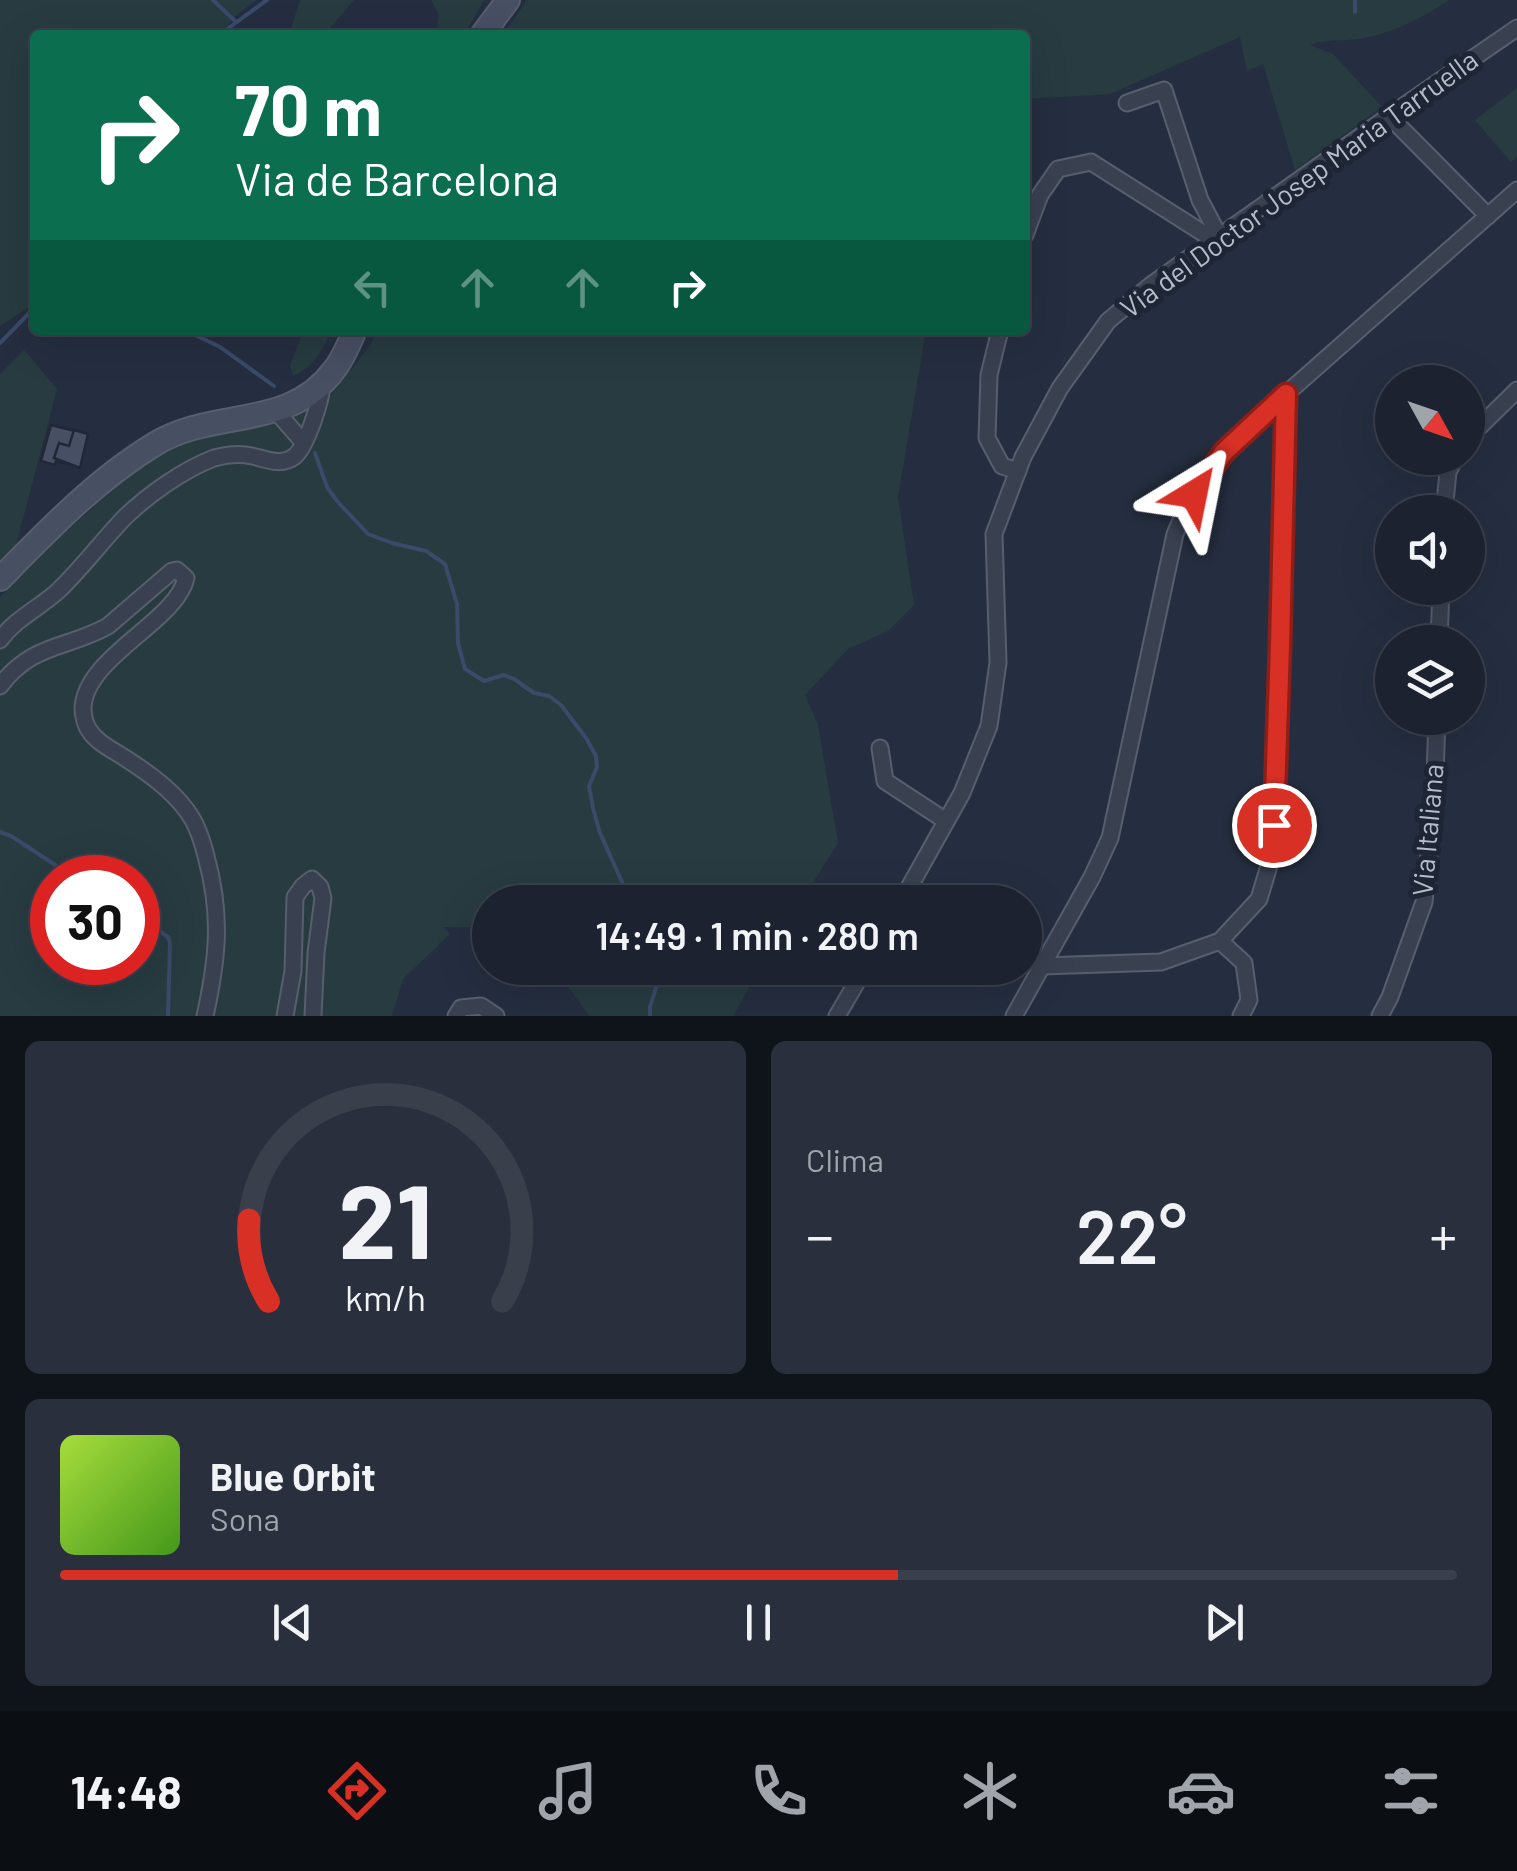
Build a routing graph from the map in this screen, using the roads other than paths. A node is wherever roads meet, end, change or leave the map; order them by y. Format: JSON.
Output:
{"nodes":[{"id":1,"x":508,"y":0,"type":"edge"},
{"id":2,"x":1517,"y":28,"type":"edge"},
{"id":3,"x":486,"y":30,"type":"edge"},
{"id":4,"x":1127,"y":102,"type":"dead end"},
{"id":5,"x":1388,"y":116,"type":"junction"},
{"id":6,"x":1517,"y":190,"type":"edge"},
{"id":7,"x":1488,"y":216,"type":"junction"},
{"id":8,"x":1030,"y":222,"type":"edge"},
{"id":9,"x":1217,"y":238,"type":"junction"},
{"id":10,"x":352,"y":335,"type":"edge"},
{"id":11,"x":999,"y":335,"type":"edge"},
{"id":12,"x":322,"y":385,"type":"junction"},
{"id":13,"x":1517,"y":390,"type":"edge"},
{"id":14,"x":1286,"y":394,"type":"junction"},
{"id":15,"x":276,"y":411,"type":"junction"},
{"id":16,"x":1485,"y":421,"type":"edge"},
{"id":17,"x":303,"y":442,"type":"junction"},
{"id":18,"x":1018,"y":470,"type":"junction"},
{"id":19,"x":0,"y":579,"type":"edge"},
{"id":20,"x":0,"y":640,"type":"edge"},
{"id":21,"x":0,"y":686,"type":"edge"},
{"id":22,"x":1436,"y":735,"type":"edge"},
{"id":23,"x":880,"y":748,"type":"dead end"},
{"id":24,"x":946,"y":821,"type":"junction"},
{"id":25,"x":910,"y":885,"type":"edge"},
{"id":26,"x":1220,"y":941,"type":"junction"},
{"id":27,"x":1042,"y":966,"type":"joint"},
{"id":28,"x":855,"y":985,"type":"edge"},
{"id":29,"x":1031,"y":985,"type":"edge"},
{"id":30,"x":1390,"y":997,"type":"junction"},
{"id":31,"x":205,"y":1016,"type":"edge"},
{"id":32,"x":285,"y":1016,"type":"edge"},
{"id":33,"x":313,"y":1016,"type":"edge"},
{"id":34,"x":456,"y":1016,"type":"edge"},
{"id":35,"x":496,"y":1016,"type":"edge"},
{"id":36,"x":838,"y":1016,"type":"edge"},
{"id":37,"x":1014,"y":1016,"type":"edge"},
{"id":38,"x":1240,"y":1016,"type":"edge"},
{"id":39,"x":1380,"y":1016,"type":"edge"},
{"id":40,"x":1388,"y":1016,"type":"edge"}],
"edges":[{"from":1,"to":3,"type":"main road"},
{"from":2,"to":5,"type":"street","name":"Via del Doctor Josep Maria Tarruella"},
{"from":4,"to":9,"type":"street"},
{"from":5,"to":7,"type":"street"},
{"from":5,"to":9,"type":"street","name":"Via del Doctor Josep Maria Tarruella"},
{"from":6,"to":7,"type":"street"},
{"from":7,"to":14,"type":"street"},
{"from":8,"to":9,"type":"street"},
{"from":9,"to":18,"type":"street","name":"Via del Doctor Josep Maria Tarruella"},
{"from":10,"to":12,"type":"main road"},
{"from":11,"to":18,"type":"street"},
{"from":12,"to":15,"type":"main road"},
{"from":12,"to":17,"type":"street"},
{"from":13,"to":16,"type":"street"},
{"from":14,"to":26,"type":"street"},
{"from":14,"to":27,"type":"street"},
{"from":15,"to":17,"type":"street"},
{"from":15,"to":19,"type":"main road"},
{"from":17,"to":20,"type":"street"},
{"from":18,"to":24,"type":"street","name":"Via del Doctor Josep Maria Tarruella"},
{"from":21,"to":31,"type":"street"},
{"from":22,"to":30,"type":"street","name":"Via Italiana"},
{"from":23,"to":24,"type":"street"},
{"from":24,"to":25,"type":"street","name":"Via del Doctor Josep Maria Tarruella"},
{"from":26,"to":27,"type":"street"},
{"from":26,"to":38,"type":"street"},
{"from":28,"to":36,"type":"street"},
{"from":29,"to":37,"type":"street"},
{"from":30,"to":39,"type":"street"},
{"from":30,"to":40,"type":"street"},
{"from":32,"to":33,"type":"street"},
{"from":34,"to":35,"type":"street"}]}
